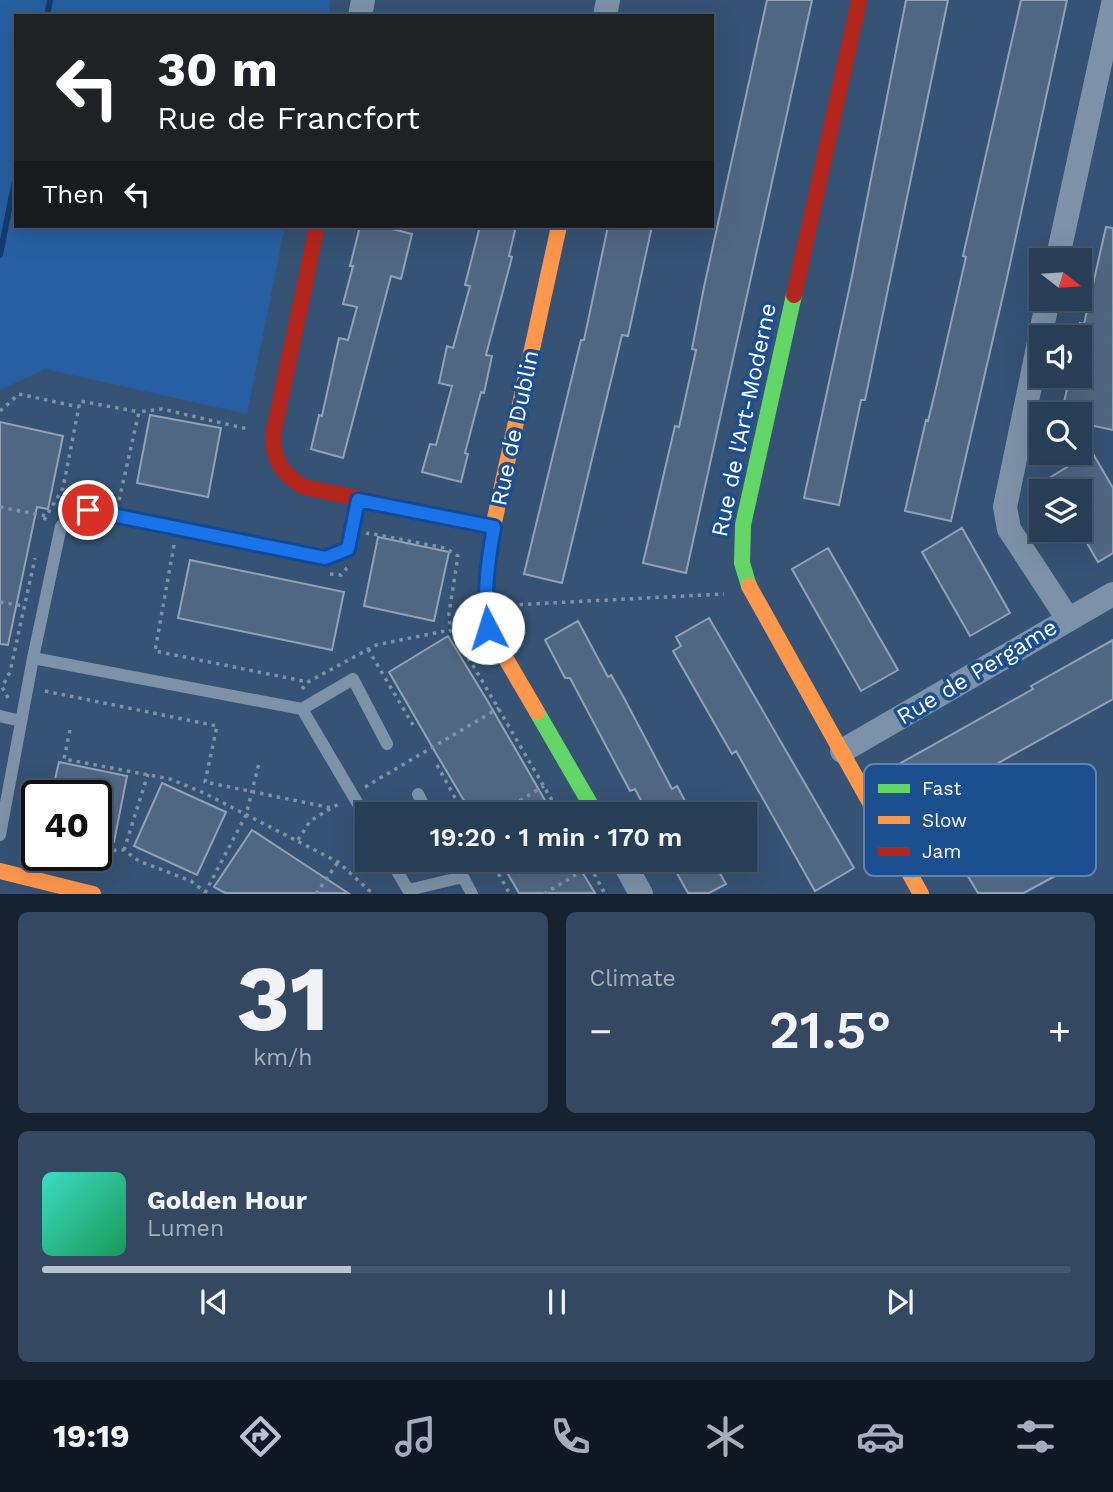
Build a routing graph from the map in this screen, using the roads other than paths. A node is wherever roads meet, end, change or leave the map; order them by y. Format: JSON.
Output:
{"nodes":[{"id":1,"x":859,"y":0,"type":"edge"},
{"id":2,"x":1113,"y":4,"type":"edge"},
{"id":3,"x":317,"y":228,"type":"edge"},
{"id":4,"x":559,"y":228,"type":"edge"},
{"id":5,"x":1060,"y":248,"type":"edge"},
{"id":6,"x":1045,"y":312,"type":"edge"},
{"id":7,"x":358,"y":500,"type":"junction"},
{"id":8,"x":494,"y":527,"type":"junction"},
{"id":9,"x":1113,"y":594,"type":"edge"},
{"id":10,"x":1068,"y":619,"type":"junction"},
{"id":11,"x":33,"y":658,"type":"junction"},
{"id":12,"x":299,"y":708,"type":"junction"},
{"id":13,"x":0,"y":716,"type":"edge"},
{"id":14,"x":21,"y":721,"type":"junction"},
{"id":15,"x":387,"y":744,"type":"dead end"},
{"id":16,"x":842,"y":751,"type":"junction"},
{"id":17,"x":864,"y":791,"type":"edge"},
{"id":18,"x":418,"y":794,"type":"dead end"},
{"id":19,"x":356,"y":802,"type":"edge"},
{"id":20,"x":422,"y":802,"type":"edge"},
{"id":21,"x":589,"y":802,"type":"edge"},
{"id":22,"x":0,"y":835,"type":"edge"},
{"id":23,"x":0,"y":871,"type":"edge"},
{"id":24,"x":398,"y":872,"type":"edge"},
{"id":25,"x":460,"y":872,"type":"edge"},
{"id":26,"x":629,"y":872,"type":"edge"},
{"id":27,"x":911,"y":876,"type":"edge"},
{"id":28,"x":463,"y":877,"type":"junction"},
{"id":29,"x":93,"y":894,"type":"edge"},
{"id":30,"x":472,"y":894,"type":"edge"},
{"id":31,"x":641,"y":894,"type":"edge"},
{"id":32,"x":921,"y":894,"type":"edge"}],
"edges":[{"from":1,"to":16,"type":"street","name":"Rue de l'Art-Moderne"},
{"from":2,"to":5,"type":"street"},
{"from":3,"to":7,"type":"street"},
{"from":4,"to":8,"type":"street","name":"Rue de Dublin"},
{"from":6,"to":10,"type":"street"},
{"from":7,"to":8,"type":"street"},
{"from":7,"to":11,"type":"lane"},
{"from":8,"to":21,"type":"street","name":"Rue de Dublin"},
{"from":9,"to":10,"type":"street","name":"Rue de Pergame"},
{"from":10,"to":16,"type":"street","name":"Rue de Pergame"},
{"from":11,"to":12,"type":"lane"},
{"from":11,"to":14,"type":"lane"},
{"from":12,"to":15,"type":"lane"},
{"from":12,"to":19,"type":"lane"},
{"from":13,"to":14,"type":"lane"},
{"from":14,"to":22,"type":"lane"},
{"from":16,"to":17,"type":"street","name":"Rue de l'Art-Moderne"},
{"from":18,"to":20,"type":"lane"},
{"from":23,"to":29,"type":"street"},
{"from":24,"to":28,"type":"lane"},
{"from":25,"to":28,"type":"lane"},
{"from":26,"to":31,"type":"street"},
{"from":27,"to":32,"type":"street","name":"Rue de l'Art-Moderne"},
{"from":28,"to":30,"type":"lane"}]}
